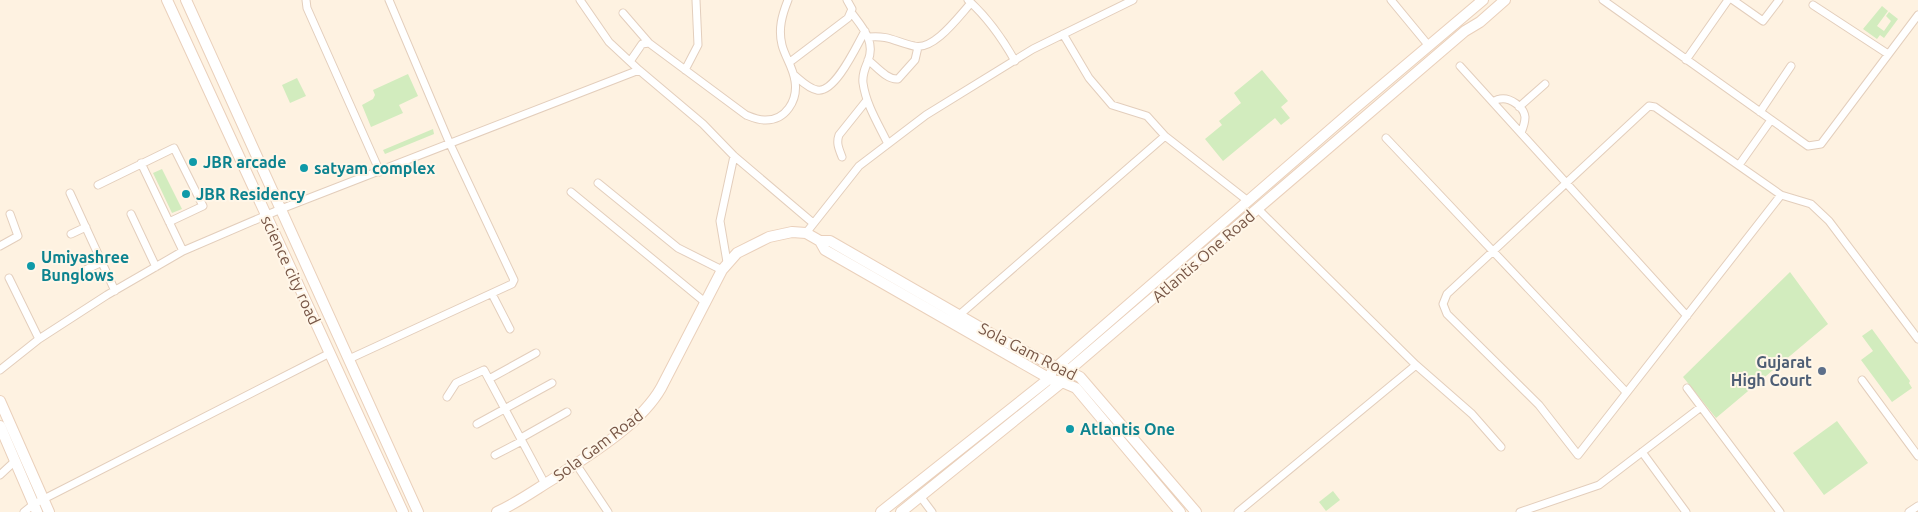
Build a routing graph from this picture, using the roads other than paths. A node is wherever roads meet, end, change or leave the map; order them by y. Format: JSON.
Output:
{"nodes":[{"id":1,"x":167,"y":0,"type":"edge"},
{"id":2,"x":186,"y":0,"type":"edge"},
{"id":3,"x":306,"y":0,"type":"edge"},
{"id":4,"x":389,"y":0,"type":"edge"},
{"id":5,"x":580,"y":0,"type":"edge"},
{"id":6,"x":696,"y":0,"type":"edge"},
{"id":7,"x":788,"y":0,"type":"edge"},
{"id":8,"x":847,"y":0,"type":"edge"},
{"id":9,"x":1134,"y":0,"type":"edge"},
{"id":10,"x":1390,"y":0,"type":"edge"},
{"id":11,"x":1483,"y":0,"type":"edge"},
{"id":12,"x":1505,"y":0,"type":"edge"},
{"id":13,"x":1602,"y":0,"type":"edge"},
{"id":14,"x":1728,"y":0,"type":"edge"},
{"id":15,"x":1733,"y":0,"type":"edge"},
{"id":16,"x":1779,"y":0,"type":"edge"},
{"id":17,"x":969,"y":1,"type":"edge"},
{"id":18,"x":1813,"y":5,"type":"dead end"},
{"id":19,"x":851,"y":12,"type":"junction"},
{"id":20,"x":623,"y":13,"type":"dead end"},
{"id":21,"x":1918,"y":14,"type":"edge"},
{"id":22,"x":867,"y":34,"type":"junction"},
{"id":23,"x":1063,"y":34,"type":"junction"},
{"id":24,"x":649,"y":43,"type":"junction"},
{"id":25,"x":1429,"y":46,"type":"junction"},
{"id":26,"x":918,"y":47,"type":"junction"},
{"id":27,"x":1888,"y":54,"type":"junction"},
{"id":28,"x":631,"y":60,"type":"junction"},
{"id":29,"x":868,"y":60,"type":"junction"},
{"id":30,"x":1686,"y":60,"type":"junction"},
{"id":31,"x":1014,"y":61,"type":"junction"},
{"id":32,"x":790,"y":62,"type":"junction"},
{"id":33,"x":1460,"y":66,"type":"dead end"},
{"id":34,"x":1792,"y":66,"type":"dead end"},
{"id":35,"x":640,"y":70,"type":"junction"},
{"id":36,"x":685,"y":70,"type":"junction"},
{"id":37,"x":794,"y":74,"type":"junction"},
{"id":38,"x":1545,"y":84,"type":"dead end"},
{"id":39,"x":867,"y":100,"type":"junction"},
{"id":40,"x":1493,"y":102,"type":"junction"},
{"id":41,"x":1519,"y":107,"type":"junction"},
{"id":42,"x":1760,"y":112,"type":"junction"},
{"id":43,"x":1771,"y":120,"type":"junction"},
{"id":44,"x":1521,"y":134,"type":"junction"},
{"id":45,"x":1165,"y":136,"type":"junction"},
{"id":46,"x":1386,"y":138,"type":"dead end"},
{"id":47,"x":450,"y":144,"type":"junction"},
{"id":48,"x":888,"y":144,"type":"junction"},
{"id":49,"x":734,"y":156,"type":"junction"},
{"id":50,"x":842,"y":157,"type":"dead end"},
{"id":51,"x":141,"y":163,"type":"junction"},
{"id":52,"x":1739,"y":165,"type":"junction"},
{"id":53,"x":380,"y":172,"type":"junction"},
{"id":54,"x":598,"y":183,"type":"dead end"},
{"id":55,"x":1566,"y":183,"type":"junction"},
{"id":56,"x":98,"y":185,"type":"dead end"},
{"id":57,"x":571,"y":192,"type":"dead end"},
{"id":58,"x":70,"y":193,"type":"dead end"},
{"id":59,"x":1781,"y":195,"type":"junction"},
{"id":60,"x":1248,"y":201,"type":"junction"},
{"id":61,"x":282,"y":209,"type":"junction"},
{"id":62,"x":1258,"y":209,"type":"junction"},
{"id":63,"x":10,"y":214,"type":"dead end"},
{"id":64,"x":131,"y":214,"type":"dead end"},
{"id":65,"x":266,"y":216,"type":"junction"},
{"id":66,"x":169,"y":222,"type":"junction"},
{"id":67,"x":813,"y":224,"type":"junction"},
{"id":68,"x":86,"y":227,"type":"junction"},
{"id":69,"x":806,"y":233,"type":"junction"},
{"id":70,"x":71,"y":234,"type":"dead end"},
{"id":71,"x":0,"y":246,"type":"edge"},
{"id":72,"x":184,"y":251,"type":"junction"},
{"id":73,"x":1493,"y":251,"type":"junction"},
{"id":74,"x":102,"y":262,"type":"junction"},
{"id":75,"x":725,"y":266,"type":"junction"},
{"id":76,"x":156,"y":267,"type":"junction"},
{"id":77,"x":83,"y":271,"type":"dead end"},
{"id":78,"x":9,"y":278,"type":"dead end"},
{"id":79,"x":115,"y":291,"type":"junction"},
{"id":80,"x":492,"y":294,"type":"junction"},
{"id":81,"x":706,"y":303,"type":"junction"},
{"id":82,"x":1687,"y":316,"type":"junction"},
{"id":83,"x":955,"y":318,"type":"junction"},
{"id":84,"x":510,"y":329,"type":"dead end"},
{"id":85,"x":1918,"y":338,"type":"edge"},
{"id":86,"x":39,"y":339,"type":"junction"},
{"id":87,"x":330,"y":353,"type":"junction"},
{"id":88,"x":536,"y":353,"type":"dead end"},
{"id":89,"x":349,"y":359,"type":"junction"},
{"id":90,"x":1416,"y":365,"type":"junction"},
{"id":91,"x":0,"y":370,"type":"edge"},
{"id":92,"x":1063,"y":370,"type":"junction"},
{"id":93,"x":1050,"y":378,"type":"junction"},
{"id":94,"x":489,"y":379,"type":"junction"},
{"id":95,"x":1862,"y":380,"type":"dead end"},
{"id":96,"x":1062,"y":382,"type":"junction"},
{"id":97,"x":552,"y":383,"type":"dead end"},
{"id":98,"x":1687,"y":388,"type":"dead end"},
{"id":99,"x":1626,"y":392,"type":"junction"},
{"id":100,"x":447,"y":397,"type":"dead end"},
{"id":101,"x":0,"y":400,"type":"edge"},
{"id":102,"x":1701,"y":407,"type":"junction"},
{"id":103,"x":505,"y":409,"type":"junction"},
{"id":104,"x":567,"y":412,"type":"dead end"},
{"id":105,"x":477,"y":424,"type":"dead end"},
{"id":106,"x":0,"y":426,"type":"edge"},
{"id":107,"x":522,"y":439,"type":"junction"},
{"id":108,"x":1501,"y":447,"type":"dead end"},
{"id":109,"x":1642,"y":452,"type":"junction"},
{"id":110,"x":495,"y":455,"type":"dead end"},
{"id":111,"x":1918,"y":456,"type":"edge"},
{"id":112,"x":15,"y":461,"type":"junction"},
{"id":113,"x":576,"y":464,"type":"junction"},
{"id":114,"x":0,"y":474,"type":"edge"},
{"id":115,"x":545,"y":484,"type":"junction"},
{"id":116,"x":920,"y":496,"type":"junction"},
{"id":117,"x":38,"y":505,"type":"edge"},
{"id":118,"x":1918,"y":506,"type":"edge"},
{"id":119,"x":514,"y":508,"type":"edge"},
{"id":120,"x":24,"y":512,"type":"edge"},
{"id":121,"x":49,"y":512,"type":"edge"},
{"id":122,"x":403,"y":512,"type":"edge"},
{"id":123,"x":418,"y":512,"type":"edge"},
{"id":124,"x":497,"y":512,"type":"edge"},
{"id":125,"x":608,"y":512,"type":"edge"},
{"id":126,"x":881,"y":512,"type":"edge"},
{"id":127,"x":901,"y":512,"type":"edge"},
{"id":128,"x":932,"y":512,"type":"edge"},
{"id":129,"x":1180,"y":512,"type":"edge"},
{"id":130,"x":1196,"y":512,"type":"edge"},
{"id":131,"x":1238,"y":512,"type":"edge"},
{"id":132,"x":1520,"y":512,"type":"edge"},
{"id":133,"x":1686,"y":512,"type":"edge"},
{"id":134,"x":1780,"y":512,"type":"edge"},
{"id":135,"x":1910,"y":512,"type":"edge"}],
"edges":[{"from":1,"to":65,"type":"street","name":"science city road"},
{"from":2,"to":61,"type":"street"},
{"from":3,"to":53,"type":"street"},
{"from":4,"to":47,"type":"street"},
{"from":5,"to":28,"type":"street"},
{"from":6,"to":36,"type":"street"},
{"from":7,"to":32,"type":"street"},
{"from":8,"to":19,"type":"street"},
{"from":9,"to":23,"type":"street"},
{"from":10,"to":25,"type":"street"},
{"from":11,"to":25,"type":"street","name":"Atlantis One Road"},
{"from":12,"to":62,"type":"street","name":"Atlantis One Road"},
{"from":13,"to":30,"type":"street"},
{"from":14,"to":30,"type":"street"},
{"from":15,"to":16,"type":"street"},
{"from":17,"to":26,"type":"street"},
{"from":17,"to":31,"type":"street"},
{"from":18,"to":27,"type":"street"},
{"from":19,"to":22,"type":"street"},
{"from":19,"to":32,"type":"street"},
{"from":20,"to":24,"type":"street"},
{"from":21,"to":27,"type":"street"},
{"from":22,"to":26,"type":"street"},
{"from":22,"to":29,"type":"street"},
{"from":22,"to":37,"type":"street"},
{"from":23,"to":31,"type":"street"},
{"from":23,"to":45,"type":"street"},
{"from":24,"to":28,"type":"street"},
{"from":24,"to":36,"type":"street"},
{"from":25,"to":60,"type":"street","name":"Atlantis One Road"},
{"from":26,"to":29,"type":"street"},
{"from":27,"to":43,"type":"street"},
{"from":28,"to":35,"type":"street"},
{"from":29,"to":39,"type":"street"},
{"from":30,"to":42,"type":"street"},
{"from":31,"to":48,"type":"street"},
{"from":32,"to":37,"type":"street"},
{"from":33,"to":40,"type":"street"},
{"from":34,"to":42,"type":"street"},
{"from":35,"to":47,"type":"street"},
{"from":35,"to":49,"type":"street"},
{"from":36,"to":37,"type":"street"},
{"from":38,"to":41,"type":"street"},
{"from":39,"to":48,"type":"street"},
{"from":39,"to":50,"type":"street"},
{"from":40,"to":41,"type":"street"},
{"from":40,"to":44,"type":"street"},
{"from":41,"to":44,"type":"street"},
{"from":42,"to":43,"type":"street"},
{"from":43,"to":52,"type":"street"},
{"from":44,"to":55,"type":"street"},
{"from":45,"to":60,"type":"street"},
{"from":45,"to":83,"type":"street"},
{"from":46,"to":73,"type":"street"},
{"from":47,"to":53,"type":"street"},
{"from":47,"to":80,"type":"street"},
{"from":48,"to":67,"type":"street"},
{"from":49,"to":67,"type":"street"},
{"from":49,"to":75,"type":"street"},
{"from":51,"to":56,"type":"street"},
{"from":51,"to":66,"type":"street"},
{"from":51,"to":66,"type":"street"},
{"from":52,"to":55,"type":"street"},
{"from":52,"to":59,"type":"street"},
{"from":53,"to":61,"type":"street"},
{"from":54,"to":75,"type":"street"},
{"from":55,"to":73,"type":"street"},
{"from":55,"to":82,"type":"street"},
{"from":57,"to":81,"type":"street"},
{"from":58,"to":68,"type":"street"},
{"from":59,"to":82,"type":"street"},
{"from":59,"to":85,"type":"street"},
{"from":60,"to":92,"type":"street","name":"Atlantis One Road"},
{"from":61,"to":65,"type":"street"},
{"from":61,"to":89,"type":"street"},
{"from":62,"to":90,"type":"street"},
{"from":62,"to":92,"type":"street","name":"Atlantis One Road"},
{"from":63,"to":71,"type":"street"},
{"from":64,"to":76,"type":"street"},
{"from":65,"to":72,"type":"street"},
{"from":65,"to":87,"type":"street","name":"science city road"},
{"from":66,"to":72,"type":"street"},
{"from":67,"to":69,"type":"street"},
{"from":68,"to":70,"type":"street"},
{"from":68,"to":74,"type":"street"},
{"from":69,"to":75,"type":"street","name":"Sola Gam Road"},
{"from":69,"to":83,"type":"street","name":"Sola Gam Road"},
{"from":72,"to":76,"type":"street"},
{"from":73,"to":99,"type":"street"},
{"from":73,"to":99,"type":"street"},
{"from":74,"to":77,"type":"street"},
{"from":74,"to":79,"type":"street"},
{"from":75,"to":81,"type":"street","name":"Sola Gam Road"},
{"from":76,"to":79,"type":"street"},
{"from":78,"to":86,"type":"street"},
{"from":79,"to":86,"type":"street"},
{"from":80,"to":84,"type":"street"},
{"from":80,"to":89,"type":"street"},
{"from":81,"to":113,"type":"street","name":"Sola Gam Road"},
{"from":82,"to":99,"type":"street"},
{"from":83,"to":92,"type":"street","name":"Sola Gam Road"},
{"from":83,"to":93,"type":"street","name":"Sola Gam Road"},
{"from":86,"to":91,"type":"street"},
{"from":87,"to":117,"type":"street"},
{"from":87,"to":122,"type":"street","name":"science city road"},
{"from":88,"to":94,"type":"street"},
{"from":89,"to":123,"type":"street"},
{"from":90,"to":108,"type":"street"},
{"from":90,"to":131,"type":"street"},
{"from":92,"to":93,"type":"street","name":"Atlantis One Road"},
{"from":92,"to":96,"type":"street","name":"Atlantis One Road"},
{"from":92,"to":130,"type":"street","name":"Sola Gam Road"},
{"from":93,"to":96,"type":"street","name":"Sola Gam Road"},
{"from":93,"to":126,"type":"street","name":"Atlantis One Road"},
{"from":94,"to":100,"type":"street"},
{"from":94,"to":103,"type":"street"},
{"from":95,"to":111,"type":"street"},
{"from":96,"to":116,"type":"street","name":"Atlantis One Road"},
{"from":96,"to":129,"type":"street","name":"Sola Gam Road"},
{"from":97,"to":103,"type":"street"},
{"from":98,"to":102,"type":"street"},
{"from":101,"to":117,"type":"street"},
{"from":102,"to":109,"type":"street"},
{"from":102,"to":134,"type":"street"},
{"from":103,"to":105,"type":"street"},
{"from":103,"to":107,"type":"street"},
{"from":104,"to":107,"type":"street"},
{"from":106,"to":112,"type":"street"},
{"from":107,"to":110,"type":"street"},
{"from":107,"to":115,"type":"street"},
{"from":109,"to":132,"type":"street"},
{"from":109,"to":133,"type":"street"},
{"from":112,"to":114,"type":"street"},
{"from":112,"to":117,"type":"street"},
{"from":113,"to":115,"type":"street","name":"Sola Gam Road"},
{"from":113,"to":125,"type":"street"},
{"from":115,"to":119,"type":"street","name":"Sola Gam Road"},
{"from":116,"to":127,"type":"street","name":"Atlantis One Road"},
{"from":116,"to":128,"type":"street"},
{"from":117,"to":120,"type":"street"},
{"from":117,"to":121,"type":"street"},
{"from":118,"to":135,"type":"street"},
{"from":119,"to":124,"type":"street","name":"Sola Gam Road"}]}
